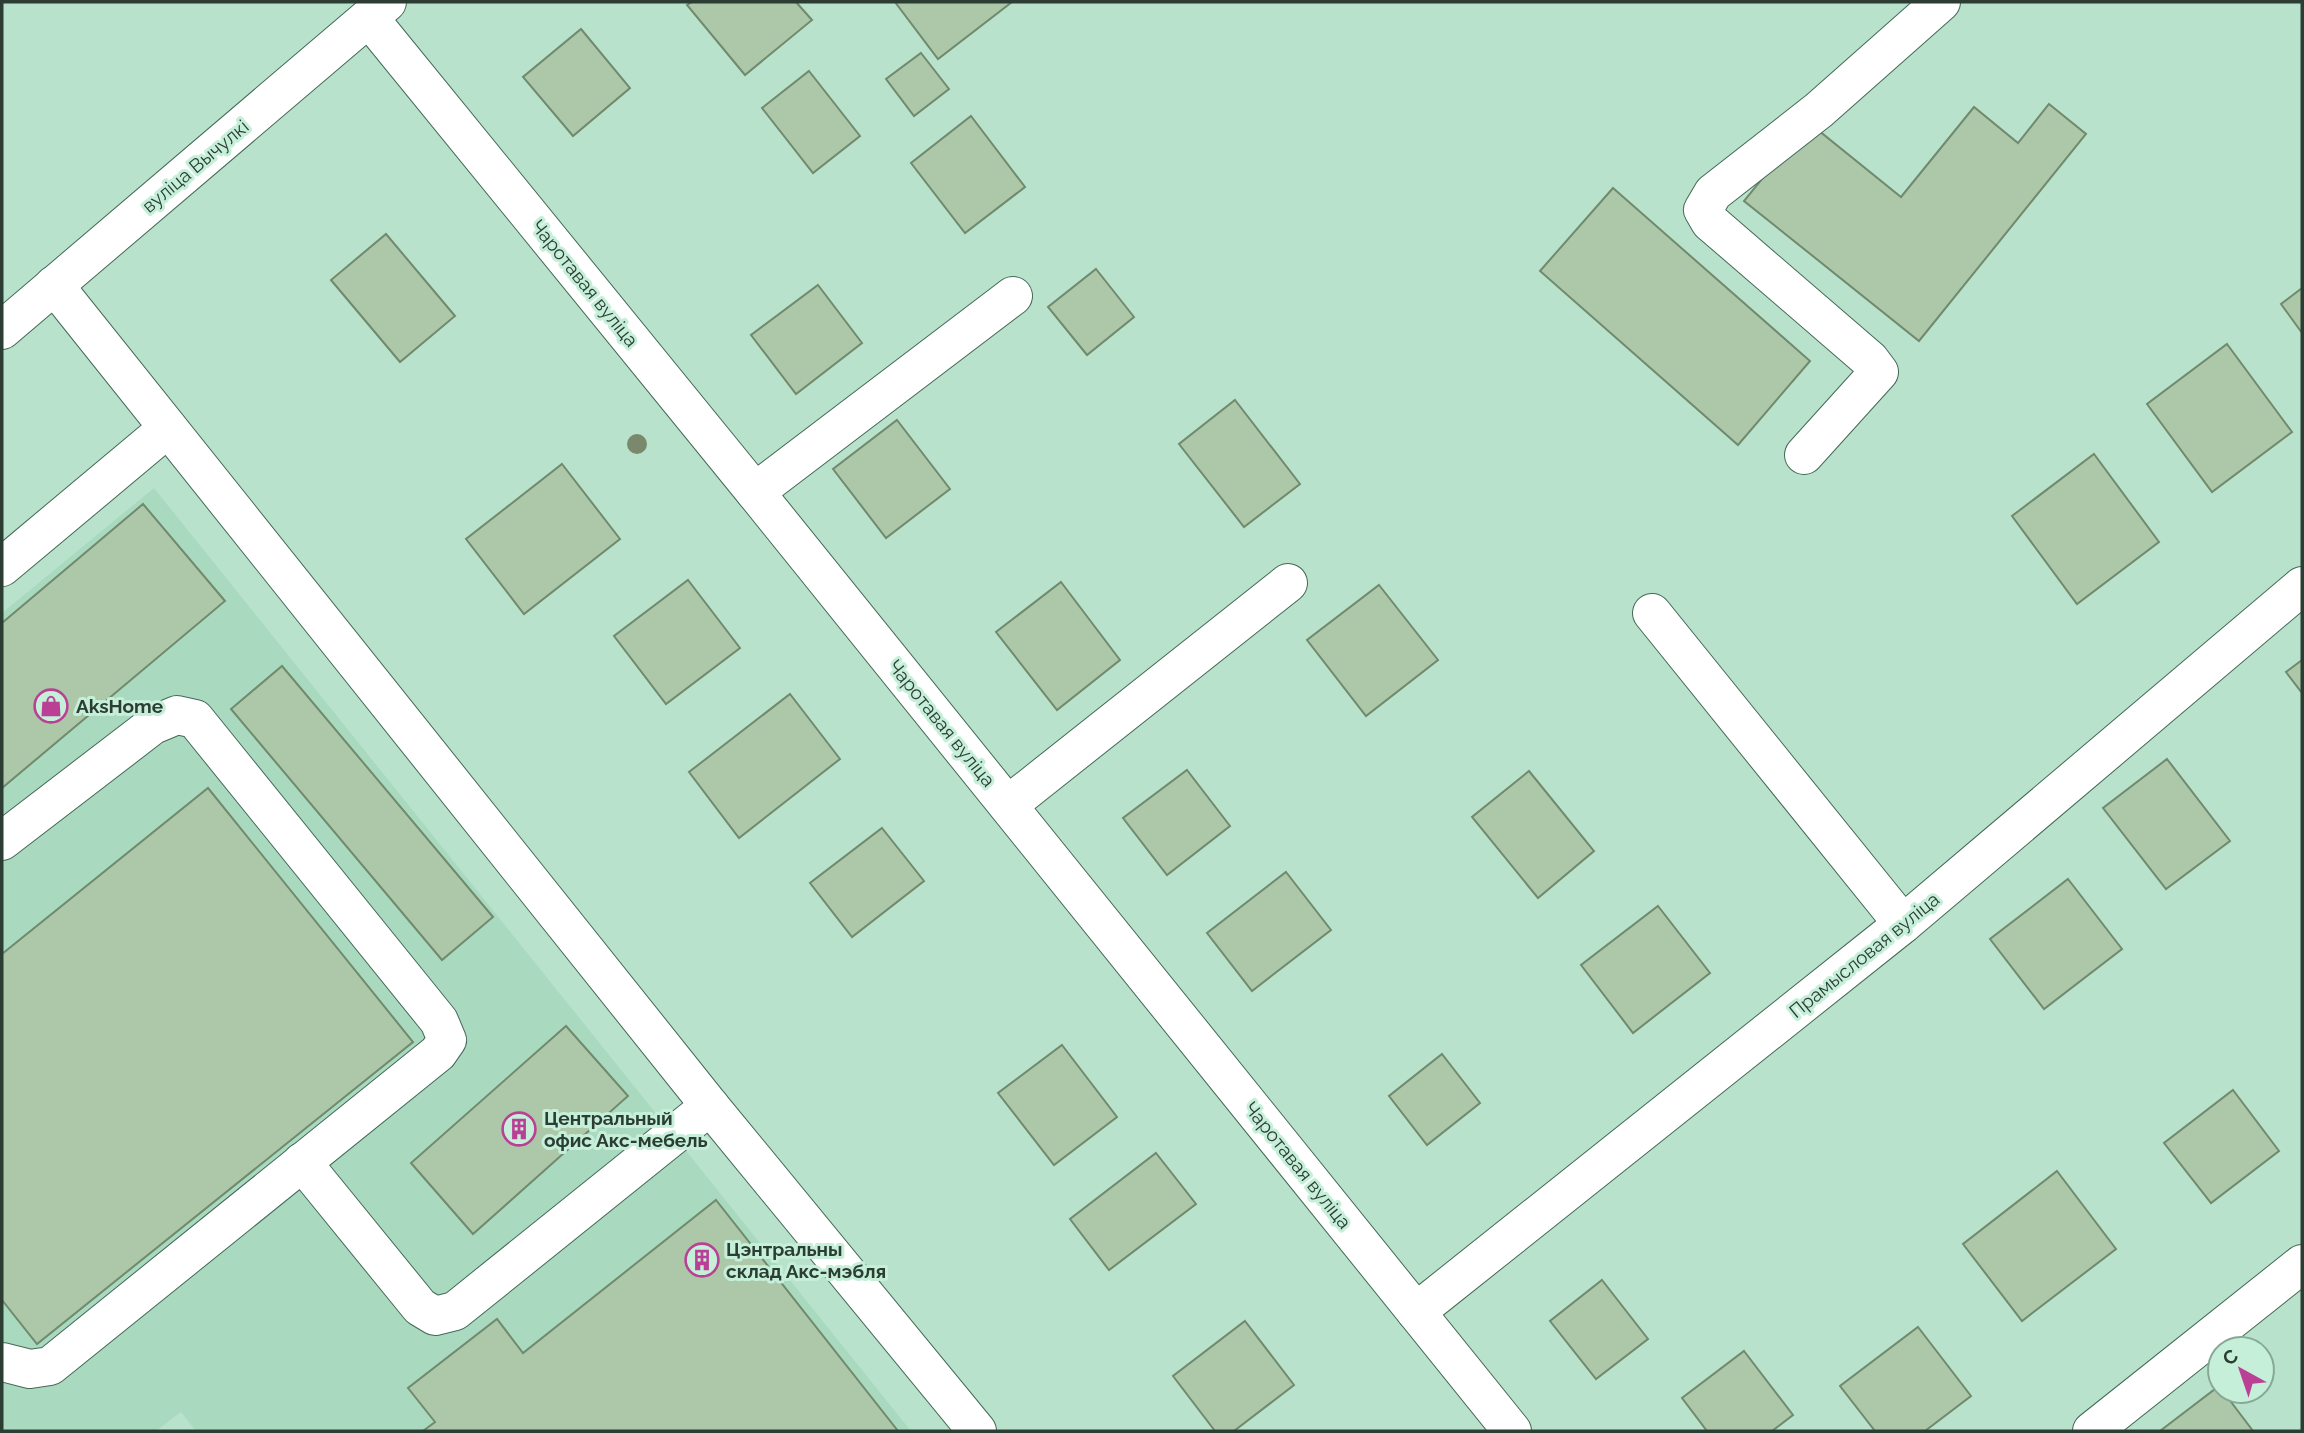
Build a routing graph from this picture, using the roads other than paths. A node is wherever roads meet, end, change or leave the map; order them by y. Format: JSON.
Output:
{"nodes":[{"id":1,"x":1941,"y":2,"type":"edge"},
{"id":2,"x":378,"y":10,"type":"edge"},
{"id":3,"x":54,"y":285,"type":"junction"},
{"id":4,"x":1013,"y":296,"type":"dead end"},
{"id":5,"x":2,"y":330,"type":"edge"},
{"id":6,"x":168,"y":428,"type":"junction"},
{"id":7,"x":1804,"y":455,"type":"dead end"},
{"id":8,"x":755,"y":492,"type":"junction"},
{"id":9,"x":2,"y":568,"type":"edge"},
{"id":10,"x":1288,"y":583,"type":"dead end"},
{"id":11,"x":2302,"y":586,"type":"edge"},
{"id":12,"x":1652,"y":613,"type":"dead end"},
{"id":13,"x":1008,"y":805,"type":"junction"},
{"id":14,"x":2,"y":841,"type":"edge"},
{"id":15,"x":1903,"y":924,"type":"junction"},
{"id":16,"x":710,"y":1106,"type":"junction"},
{"id":17,"x":302,"y":1162,"type":"junction"},
{"id":18,"x":2302,"y":1264,"type":"edge"},
{"id":19,"x":1416,"y":1312,"type":"junction"},
{"id":20,"x":2,"y":1362,"type":"edge"},
{"id":21,"x":977,"y":1431,"type":"edge"},
{"id":22,"x":1512,"y":1431,"type":"edge"},
{"id":23,"x":2092,"y":1431,"type":"edge"}],
"edges":[{"from":1,"to":7,"type":"street"},
{"from":2,"to":3,"type":"street","name":"вуліца Вычулкі"},
{"from":2,"to":8,"type":"street","name":"Чаротавая вуліца"},
{"from":3,"to":5,"type":"street","name":"вуліца Вычулкі"},
{"from":3,"to":6,"type":"street"},
{"from":4,"to":8,"type":"street"},
{"from":6,"to":9,"type":"street"},
{"from":6,"to":16,"type":"street"},
{"from":8,"to":13,"type":"street","name":"Чаротавая вуліца"},
{"from":10,"to":13,"type":"street"},
{"from":11,"to":15,"type":"street","name":"Прамысловая вуліца"},
{"from":12,"to":15,"type":"street"},
{"from":13,"to":19,"type":"street","name":"Чаротавая вуліца"},
{"from":14,"to":17,"type":"street"},
{"from":15,"to":19,"type":"street","name":"Прамысловая вуліца"},
{"from":16,"to":17,"type":"street"},
{"from":16,"to":21,"type":"street"},
{"from":17,"to":20,"type":"street"},
{"from":18,"to":23,"type":"street"},
{"from":19,"to":22,"type":"street","name":"Чаротавая вуліца"}]}
